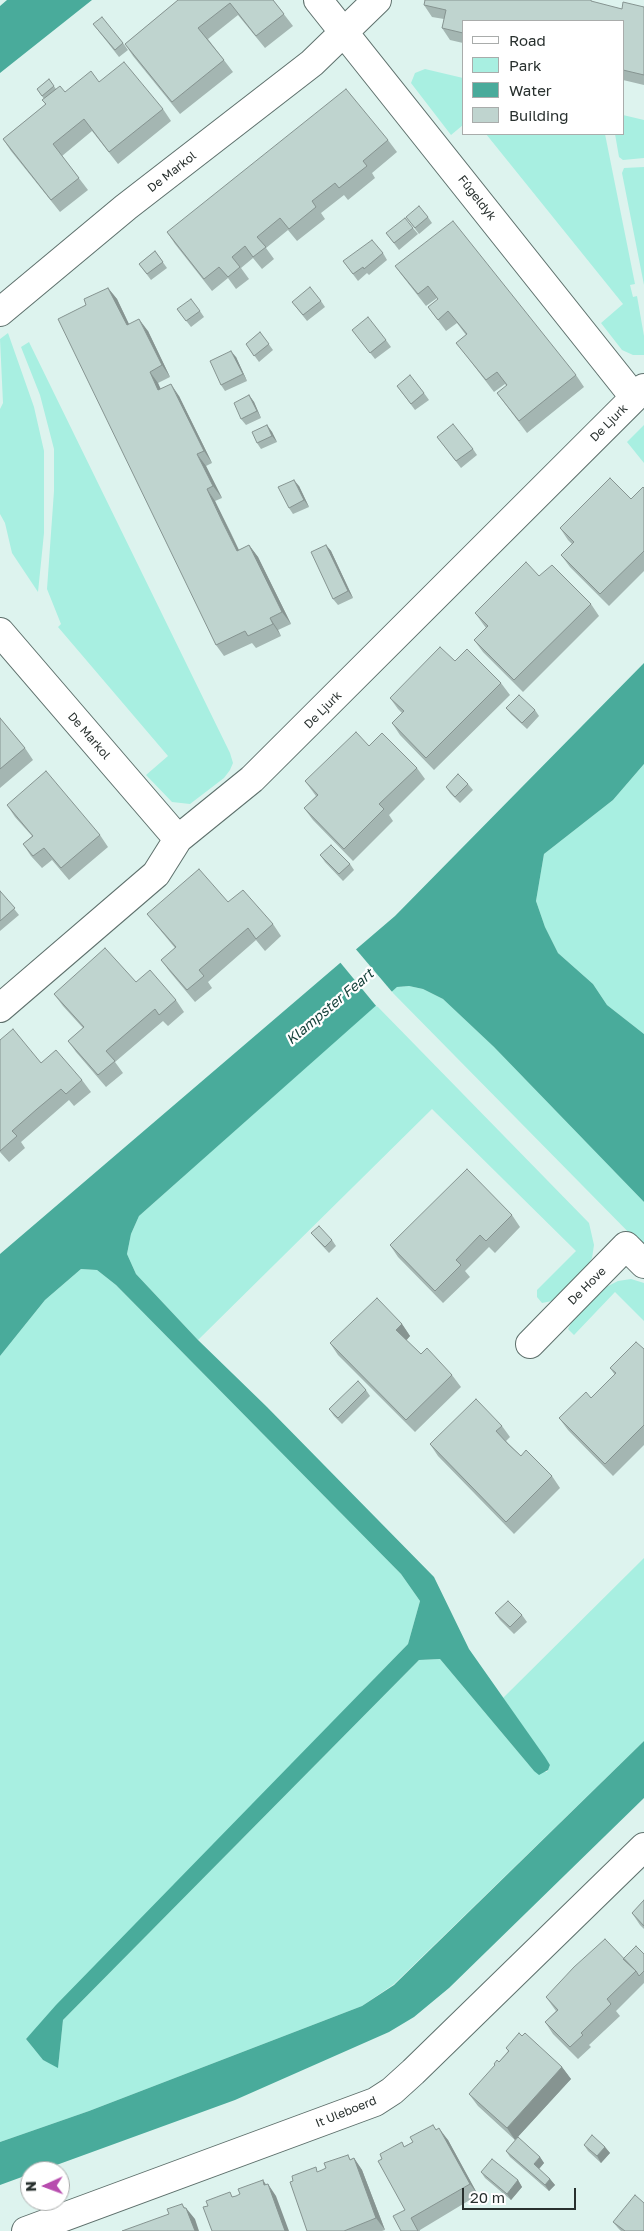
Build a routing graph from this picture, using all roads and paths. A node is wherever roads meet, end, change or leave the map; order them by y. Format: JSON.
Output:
{"nodes":[{"id":1,"x":318,"y":0,"type":"edge"},
{"id":2,"x":377,"y":0,"type":"edge"},
{"id":3,"x":345,"y":32,"type":"junction"},
{"id":4,"x":0,"y":312,"type":"edge"},
{"id":5,"x":639,"y":393,"type":"edge"},
{"id":6,"x":0,"y":632,"type":"edge"},
{"id":7,"x":178,"y":839,"type":"junction"},
{"id":8,"x":0,"y":1008,"type":"edge"},
{"id":9,"x":644,"y":1264,"type":"edge"},
{"id":10,"x":530,"y":1344,"type":"dead end"},
{"id":11,"x":644,"y":1847,"type":"edge"},
{"id":12,"x":26,"y":2231,"type":"edge"}],
"edges":[{"from":1,"to":3,"type":"street","name":"Fûgeldyk"},
{"from":2,"to":3,"type":"street","name":"De Markol"},
{"from":3,"to":4,"type":"street","name":"De Markol"},
{"from":3,"to":5,"type":"street","name":"Fûgeldyk"},
{"from":5,"to":7,"type":"street","name":"De Ljurk"},
{"from":6,"to":7,"type":"street","name":"De Markol"},
{"from":7,"to":8,"type":"street","name":"De Ljurk"},
{"from":9,"to":10,"type":"street","name":"De Hove"},
{"from":11,"to":12,"type":"street","name":"It Uleboerd"}]}
